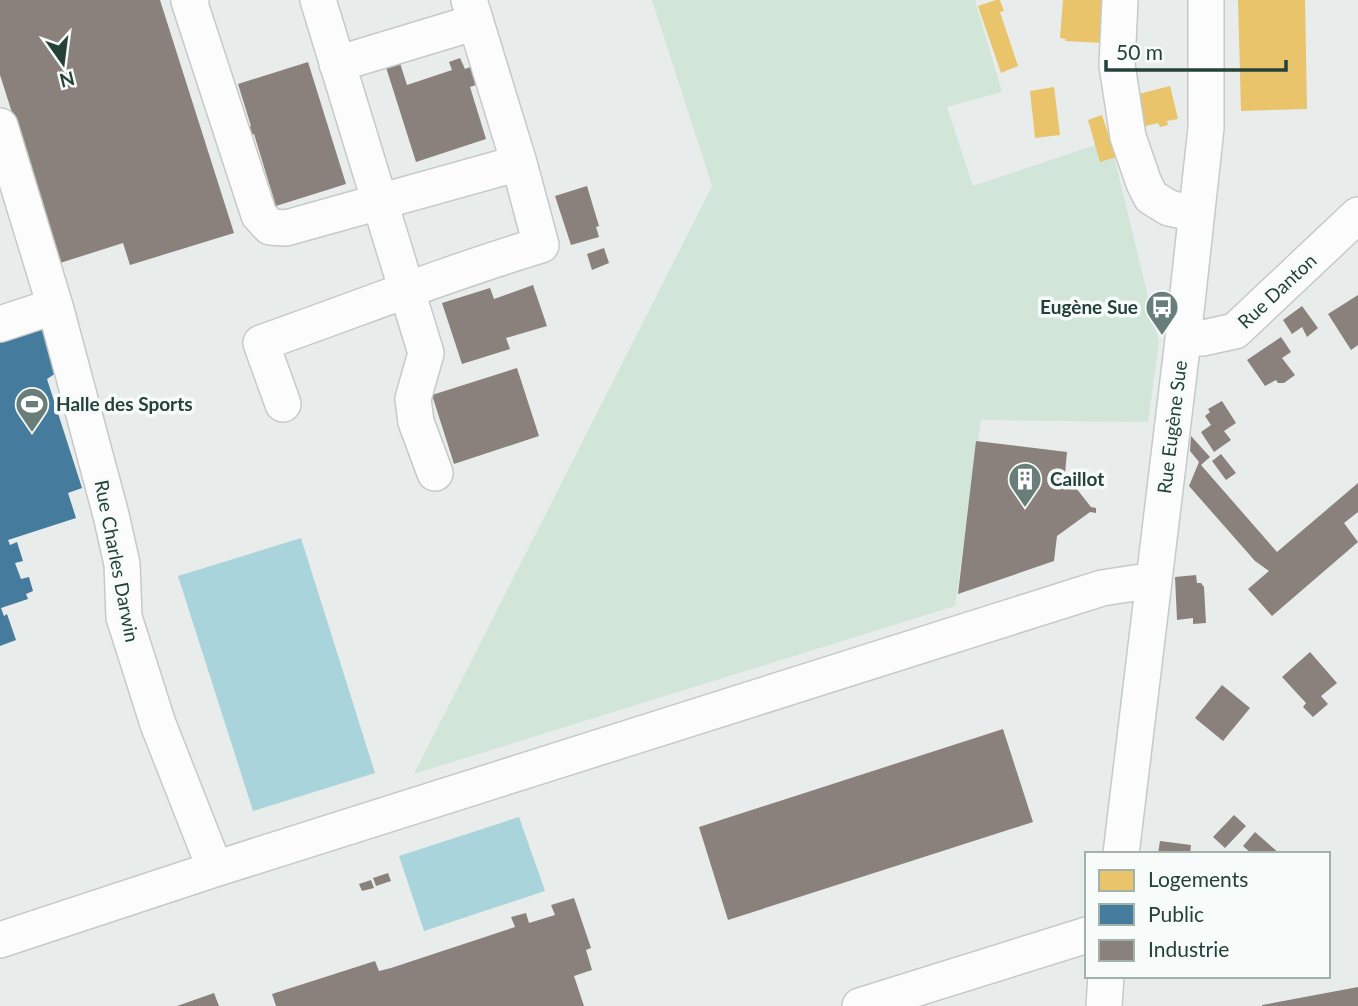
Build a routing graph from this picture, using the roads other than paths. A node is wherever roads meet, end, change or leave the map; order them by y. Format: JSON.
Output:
{"nodes":[{"id":1,"x":191,"y":0,"type":"edge"},
{"id":2,"x":318,"y":0,"type":"edge"},
{"id":3,"x":1120,"y":0,"type":"edge"},
{"id":4,"x":1206,"y":0,"type":"edge"},
{"id":5,"x":472,"y":11,"type":"edge"},
{"id":6,"x":337,"y":64,"type":"junction"},
{"id":7,"x":0,"y":126,"type":"edge"},
{"id":8,"x":519,"y":163,"type":"junction"},
{"id":9,"x":378,"y":202,"type":"junction"},
{"id":10,"x":1196,"y":214,"type":"junction"},
{"id":11,"x":1358,"y":215,"type":"edge"},
{"id":12,"x":407,"y":292,"type":"junction"},
{"id":13,"x":55,"y":306,"type":"junction"},
{"id":14,"x":0,"y":324,"type":"edge"},
{"id":15,"x":1182,"y":338,"type":"junction"},
{"id":16,"x":283,"y":404,"type":"dead end"},
{"id":17,"x":435,"y":473,"type":"dead end"},
{"id":18,"x":1154,"y":580,"type":"junction"},
{"id":19,"x":1121,"y":852,"type":"edge"},
{"id":20,"x":215,"y":869,"type":"junction"},
{"id":21,"x":1085,"y":936,"type":"edge"},
{"id":22,"x":0,"y":940,"type":"edge"},
{"id":23,"x":1106,"y":978,"type":"edge"},
{"id":24,"x":860,"y":1006,"type":"edge"},
{"id":25,"x":1104,"y":1006,"type":"edge"}],
"edges":[{"from":1,"to":9,"type":"street"},
{"from":2,"to":6,"type":"street"},
{"from":3,"to":10,"type":"street"},
{"from":4,"to":10,"type":"street","name":"Rue Eugène Sue"},
{"from":5,"to":6,"type":"street"},
{"from":5,"to":8,"type":"street"},
{"from":6,"to":9,"type":"street"},
{"from":7,"to":13,"type":"street","name":"Rue Charles Darwin"},
{"from":8,"to":9,"type":"street"},
{"from":8,"to":12,"type":"street"},
{"from":9,"to":12,"type":"street"},
{"from":10,"to":15,"type":"street","name":"Rue Eugène Sue"},
{"from":11,"to":15,"type":"street","name":"Rue Danton"},
{"from":12,"to":16,"type":"street"},
{"from":12,"to":17,"type":"street"},
{"from":13,"to":14,"type":"street"},
{"from":13,"to":20,"type":"street","name":"Rue Charles Darwin"},
{"from":15,"to":18,"type":"street","name":"Rue Eugène Sue"},
{"from":18,"to":19,"type":"street","name":"Rue Eugène Sue"},
{"from":18,"to":20,"type":"street"},
{"from":20,"to":22,"type":"street"},
{"from":21,"to":24,"type":"street"},
{"from":23,"to":25,"type":"street"}]}
